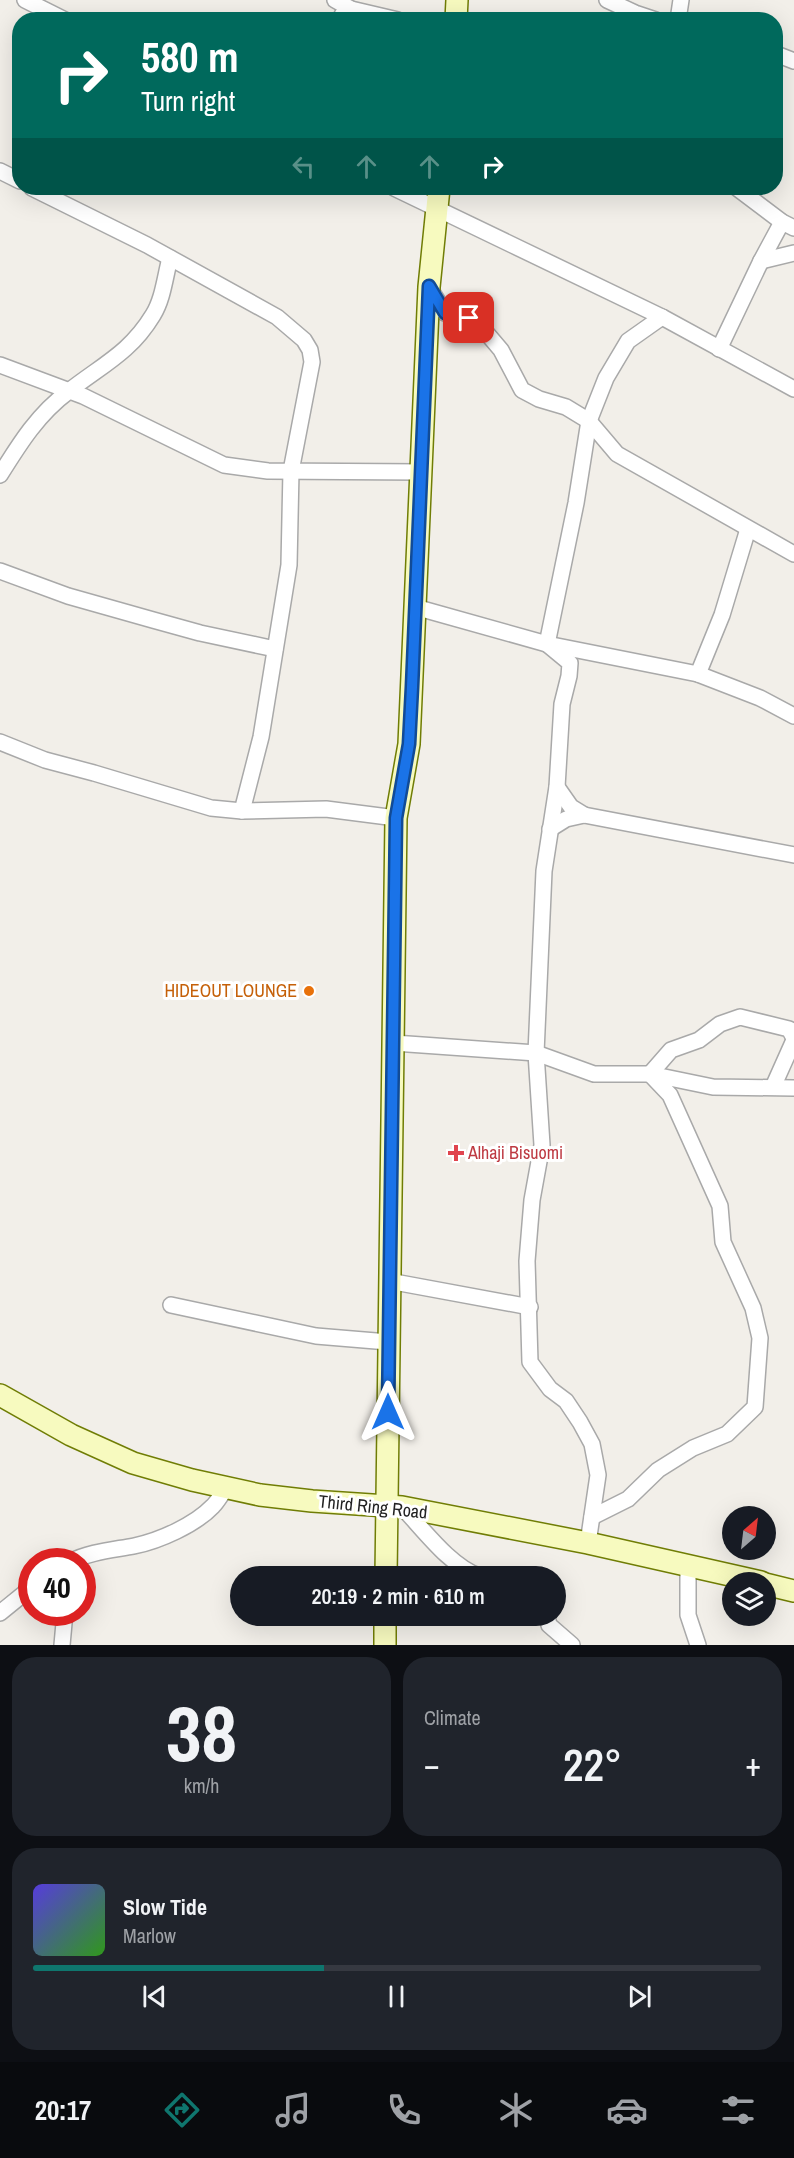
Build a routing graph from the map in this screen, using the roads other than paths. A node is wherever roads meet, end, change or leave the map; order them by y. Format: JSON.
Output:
{"nodes":[{"id":1,"x":25,"y":0,"type":"edge"},
{"id":2,"x":335,"y":0,"type":"edge"},
{"id":3,"x":607,"y":0,"type":"edge"},
{"id":4,"x":49,"y":12,"type":"edge"},
{"id":5,"x":344,"y":12,"type":"edge"},
{"id":6,"x":633,"y":12,"type":"edge"},
{"id":7,"x":46,"y":195,"type":"edge"},
{"id":8,"x":748,"y":195,"type":"edge"},
{"id":9,"x":438,"y":198,"type":"edge"},
{"id":10,"x":788,"y":225,"type":"edge"},
{"id":11,"x":794,"y":253,"type":"edge"},
{"id":12,"x":170,"y":258,"type":"junction"},
{"id":13,"x":761,"y":261,"type":"junction"},
{"id":14,"x":429,"y":286,"type":"junction"},
{"id":15,"x":662,"y":317,"type":"junction"},
{"id":16,"x":719,"y":349,"type":"junction"},
{"id":17,"x":0,"y":365,"type":"edge"},
{"id":18,"x":794,"y":389,"type":"edge"},
{"id":19,"x":69,"y":391,"type":"junction"},
{"id":20,"x":589,"y":421,"type":"junction"},
{"id":21,"x":291,"y":471,"type":"junction"},
{"id":22,"x":421,"y":472,"type":"junction"},
{"id":23,"x":0,"y":475,"type":"edge"},
{"id":24,"x":748,"y":529,"type":"junction"},
{"id":25,"x":794,"y":554,"type":"edge"},
{"id":26,"x":0,"y":571,"type":"edge"},
{"id":27,"x":416,"y":607,"type":"junction"},
{"id":28,"x":547,"y":644,"type":"junction"},
{"id":29,"x":275,"y":649,"type":"junction"},
{"id":30,"x":698,"y":674,"type":"junction"},
{"id":31,"x":794,"y":716,"type":"edge"},
{"id":32,"x":0,"y":742,"type":"edge"},
{"id":33,"x":556,"y":787,"type":"junction"},
{"id":34,"x":242,"y":811,"type":"junction"},
{"id":35,"x":584,"y":815,"type":"junction"},
{"id":36,"x":396,"y":818,"type":"junction"},
{"id":37,"x":550,"y":829,"type":"junction"},
{"id":38,"x":794,"y":855,"type":"edge"},
{"id":39,"x":794,"y":1039,"type":"edge"},
{"id":40,"x":394,"y":1043,"type":"junction"},
{"id":41,"x":536,"y":1053,"type":"junction"},
{"id":42,"x":650,"y":1074,"type":"junction"},
{"id":43,"x":773,"y":1087,"type":"junction"},
{"id":44,"x":794,"y":1088,"type":"edge"},
{"id":45,"x":389,"y":1281,"type":"junction"},
{"id":46,"x":171,"y":1305,"type":"dead end"},
{"id":47,"x":530,"y":1307,"type":"junction"},
{"id":48,"x":388,"y":1342,"type":"junction"},
{"id":49,"x":0,"y":1395,"type":"edge"},
{"id":50,"x":227,"y":1487,"type":"junction"},
{"id":51,"x":395,"y":1506,"type":"junction"},
{"id":52,"x":592,"y":1517,"type":"junction"},
{"id":53,"x":588,"y":1543,"type":"junction"},
{"id":54,"x":96,"y":1559,"type":"edge"},
{"id":55,"x":688,"y":1565,"type":"junction"},
{"id":56,"x":387,"y":1566,"type":"edge"},
{"id":57,"x":460,"y":1566,"type":"edge"},
{"id":58,"x":722,"y":1573,"type":"edge"},
{"id":59,"x":776,"y":1587,"type":"edge"},
{"id":60,"x":794,"y":1591,"type":"edge"},
{"id":61,"x":18,"y":1598,"type":"edge"},
{"id":62,"x":0,"y":1613,"type":"edge"},
{"id":63,"x":64,"y":1626,"type":"edge"},
{"id":64,"x":385,"y":1626,"type":"edge"},
{"id":65,"x":551,"y":1626,"type":"edge"},
{"id":66,"x":62,"y":1645,"type":"edge"},
{"id":67,"x":385,"y":1645,"type":"edge"},
{"id":68,"x":572,"y":1645,"type":"edge"},
{"id":69,"x":698,"y":1645,"type":"edge"}],
"edges":[{"from":1,"to":4,"type":"street"},
{"from":2,"to":5,"type":"street"},
{"from":3,"to":6,"type":"street"},
{"from":7,"to":12,"type":"street"},
{"from":8,"to":10,"type":"street"},
{"from":9,"to":14,"type":"street"},
{"from":9,"to":15,"type":"street"},
{"from":10,"to":13,"type":"street"},
{"from":11,"to":13,"type":"street"},
{"from":12,"to":19,"type":"street"},
{"from":12,"to":21,"type":"street"},
{"from":13,"to":16,"type":"street"},
{"from":14,"to":20,"type":"street"},
{"from":14,"to":22,"type":"street"},
{"from":15,"to":16,"type":"street"},
{"from":15,"to":20,"type":"street"},
{"from":16,"to":18,"type":"street"},
{"from":17,"to":19,"type":"street"},
{"from":19,"to":21,"type":"street"},
{"from":19,"to":23,"type":"street"},
{"from":20,"to":24,"type":"street"},
{"from":20,"to":28,"type":"street"},
{"from":21,"to":22,"type":"street"},
{"from":21,"to":29,"type":"street"},
{"from":22,"to":27,"type":"street"},
{"from":24,"to":25,"type":"street"},
{"from":24,"to":30,"type":"street"},
{"from":26,"to":29,"type":"street"},
{"from":27,"to":28,"type":"street"},
{"from":27,"to":36,"type":"street"},
{"from":28,"to":30,"type":"street"},
{"from":28,"to":33,"type":"street"},
{"from":29,"to":34,"type":"street"},
{"from":30,"to":31,"type":"street"},
{"from":32,"to":34,"type":"street"},
{"from":33,"to":35,"type":"street"},
{"from":33,"to":37,"type":"street"},
{"from":34,"to":36,"type":"street"},
{"from":35,"to":37,"type":"street"},
{"from":35,"to":38,"type":"street"},
{"from":36,"to":40,"type":"street"},
{"from":37,"to":41,"type":"street"},
{"from":39,"to":42,"type":"street"},
{"from":39,"to":43,"type":"street"},
{"from":40,"to":41,"type":"street"},
{"from":40,"to":45,"type":"street"},
{"from":41,"to":42,"type":"street"},
{"from":41,"to":47,"type":"street"},
{"from":42,"to":43,"type":"street"},
{"from":42,"to":52,"type":"street"},
{"from":43,"to":44,"type":"street"},
{"from":45,"to":47,"type":"street"},
{"from":45,"to":48,"type":"street"},
{"from":46,"to":48,"type":"street"},
{"from":47,"to":52,"type":"street"},
{"from":48,"to":51,"type":"street"},
{"from":49,"to":50,"type":"street","name":"Third Ring Road"},
{"from":50,"to":51,"type":"street","name":"Third Ring Road"},
{"from":50,"to":54,"type":"street"},
{"from":51,"to":53,"type":"street","name":"Third Ring Road"},
{"from":51,"to":56,"type":"street"},
{"from":51,"to":57,"type":"street"},
{"from":52,"to":53,"type":"street"},
{"from":53,"to":55,"type":"street","name":"Third Ring Road"},
{"from":55,"to":58,"type":"street","name":"Third Ring Road"},
{"from":55,"to":69,"type":"street"},
{"from":59,"to":60,"type":"street"},
{"from":61,"to":62,"type":"street"},
{"from":63,"to":66,"type":"street"},
{"from":64,"to":67,"type":"street"},
{"from":65,"to":68,"type":"street"}]}
